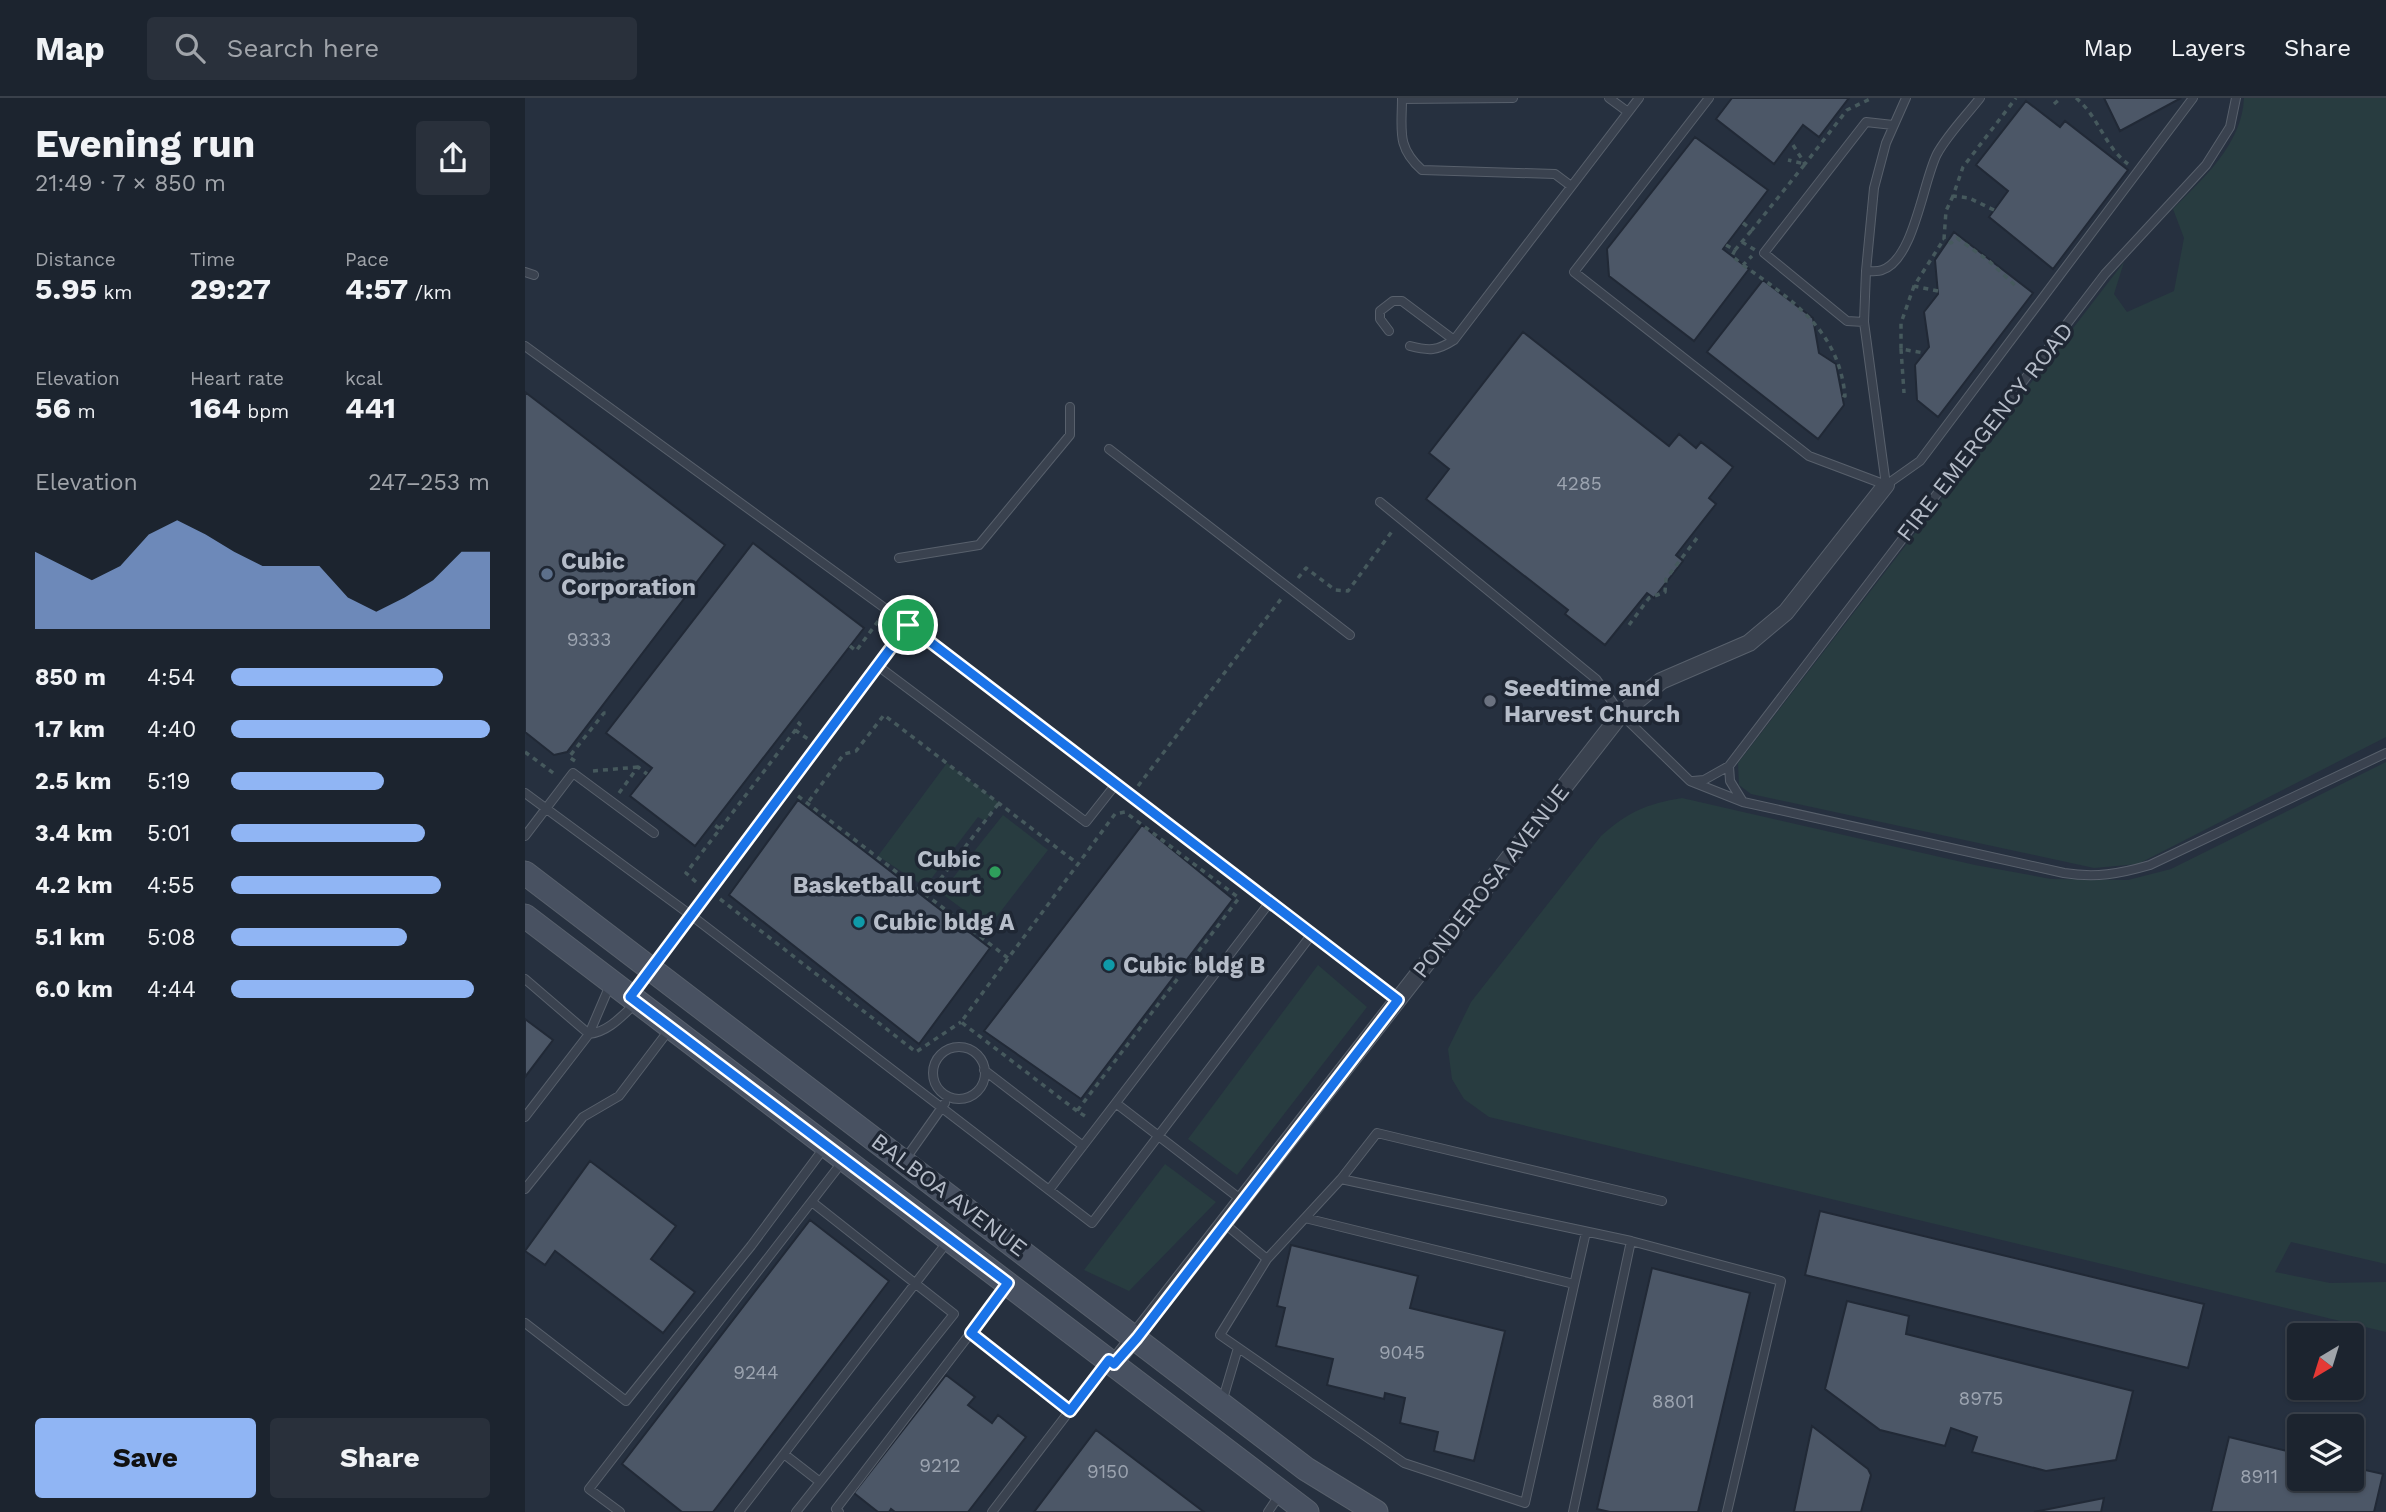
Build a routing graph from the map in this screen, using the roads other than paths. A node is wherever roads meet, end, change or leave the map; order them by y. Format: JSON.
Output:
{"nodes":[{"id":1,"x":1402,"y":98,"type":"edge"},
{"id":2,"x":1513,"y":98,"type":"edge"},
{"id":3,"x":1609,"y":98,"type":"edge"},
{"id":4,"x":1639,"y":98,"type":"edge"},
{"id":5,"x":1709,"y":98,"type":"edge"},
{"id":6,"x":1906,"y":98,"type":"edge"},
{"id":7,"x":1980,"y":98,"type":"edge"},
{"id":8,"x":2193,"y":98,"type":"edge"},
{"id":9,"x":2236,"y":98,"type":"edge"},
{"id":10,"x":1628,"y":112,"type":"junction"},
{"id":11,"x":1893,"y":125,"type":"junction"},
{"id":12,"x":1571,"y":186,"type":"junction"},
{"id":13,"x":1866,"y":271,"type":"junction"},
{"id":14,"x":525,"y":272,"type":"edge"},
{"id":15,"x":534,"y":275,"type":"dead end"},
{"id":16,"x":1864,"y":322,"type":"junction"},
{"id":17,"x":1389,"y":331,"type":"dead end"},
{"id":18,"x":1454,"y":340,"type":"junction"},
{"id":19,"x":525,"y":346,"type":"edge"},
{"id":20,"x":1410,"y":346,"type":"dead end"},
{"id":21,"x":1070,"y":407,"type":"dead end"},
{"id":22,"x":1109,"y":449,"type":"dead end"},
{"id":23,"x":1886,"y":485,"type":"junction"},
{"id":24,"x":1380,"y":502,"type":"dead end"},
{"id":25,"x":899,"y":558,"type":"dead end"},
{"id":26,"x":908,"y":625,"type":"junction"},
{"id":27,"x":1350,"y":635,"type":"dead end"},
{"id":28,"x":878,"y":666,"type":"junction"},
{"id":29,"x":1621,"y":714,"type":"junction"},
{"id":30,"x":2386,"y":753,"type":"edge"},
{"id":31,"x":1729,"y":766,"type":"junction"},
{"id":32,"x":1690,"y":781,"type":"junction"},
{"id":33,"x":1116,"y":784,"type":"junction"},
{"id":34,"x":525,"y":793,"type":"edge"},
{"id":35,"x":1743,"y":802,"type":"junction"},
{"id":36,"x":546,"y":809,"type":"junction"},
{"id":37,"x":654,"y":834,"type":"dead end"},
{"id":38,"x":525,"y":836,"type":"edge"},
{"id":39,"x":525,"y":873,"type":"edge"},
{"id":40,"x":1270,"y":902,"type":"junction"},
{"id":41,"x":525,"y":916,"type":"edge"},
{"id":42,"x":692,"y":916,"type":"junction"},
{"id":43,"x":1312,"y":934,"type":"junction"},
{"id":44,"x":651,"y":969,"type":"junction"},
{"id":45,"x":525,"y":979,"type":"edge"},
{"id":46,"x":626,"y":994,"type":"junction"},
{"id":47,"x":1398,"y":1000,"type":"junction"},
{"id":48,"x":671,"y":1027,"type":"junction"},
{"id":49,"x":589,"y":1034,"type":"junction"},
{"id":50,"x":984,"y":1070,"type":"junction"},
{"id":51,"x":948,"y":1096,"type":"junction"},
{"id":52,"x":1117,"y":1104,"type":"junction"},
{"id":53,"x":942,"y":1108,"type":"junction"},
{"id":54,"x":525,"y":1117,"type":"edge"},
{"id":55,"x":1158,"y":1136,"type":"junction"},
{"id":56,"x":826,"y":1145,"type":"junction"},
{"id":57,"x":1083,"y":1146,"type":"junction"},
{"id":58,"x":845,"y":1159,"type":"junction"},
{"id":59,"x":904,"y":1161,"type":"junction"},
{"id":60,"x":1341,"y":1179,"type":"junction"},
{"id":61,"x":525,"y":1189,"type":"edge"},
{"id":62,"x":1049,"y":1189,"type":"junction"},
{"id":63,"x":1243,"y":1201,"type":"junction"},
{"id":64,"x":1662,"y":1201,"type":"dead end"},
{"id":65,"x":812,"y":1202,"type":"junction"},
{"id":66,"x":1305,"y":1218,"type":"junction"},
{"id":67,"x":1225,"y":1224,"type":"junction"},
{"id":68,"x":1586,"y":1232,"type":"junction"},
{"id":69,"x":950,"y":1239,"type":"junction"},
{"id":70,"x":1631,"y":1241,"type":"junction"},
{"id":71,"x":1267,"y":1259,"type":"junction"},
{"id":72,"x":1008,"y":1283,"type":"junction"},
{"id":73,"x":916,"y":1284,"type":"junction"},
{"id":74,"x":1574,"y":1284,"type":"junction"},
{"id":75,"x":525,"y":1322,"type":"edge"},
{"id":76,"x":971,"y":1333,"type":"junction"},
{"id":77,"x":1137,"y":1338,"type":"junction"},
{"id":78,"x":1238,"y":1348,"type":"junction"},
{"id":79,"x":1112,"y":1362,"type":"junction"},
{"id":80,"x":1222,"y":1403,"type":"junction"},
{"id":81,"x":1070,"y":1411,"type":"junction"},
{"id":82,"x":784,"y":1454,"type":"junction"},
{"id":83,"x":820,"y":1482,"type":"junction"},
{"id":84,"x":1274,"y":1503,"type":"edge"},
{"id":85,"x":1524,"y":1508,"type":"edge"},
{"id":86,"x":836,"y":1511,"type":"edge"},
{"id":87,"x":620,"y":1512,"type":"edge"},
{"id":88,"x":739,"y":1512,"type":"edge"},
{"id":89,"x":796,"y":1512,"type":"edge"},
{"id":90,"x":992,"y":1512,"type":"edge"},
{"id":91,"x":1307,"y":1512,"type":"edge"},
{"id":92,"x":1376,"y":1512,"type":"edge"},
{"id":93,"x":1573,"y":1512,"type":"edge"},
{"id":94,"x":1727,"y":1512,"type":"edge"}],
"edges":[{"from":1,"to":2,"type":"lane"},
{"from":1,"to":12,"type":"lane"},
{"from":3,"to":10,"type":"lane"},
{"from":4,"to":10,"type":"lane"},
{"from":5,"to":23,"type":"lane"},
{"from":6,"to":11,"type":"lane"},
{"from":7,"to":13,"type":"lane"},
{"from":8,"to":23,"type":"lane"},
{"from":9,"to":31,"type":"lane","name":"FIRE EMERGENCY ROAD"},
{"from":10,"to":12,"type":"lane"},
{"from":11,"to":13,"type":"lane"},
{"from":11,"to":16,"type":"lane"},
{"from":12,"to":18,"type":"lane"},
{"from":13,"to":16,"type":"lane"},
{"from":14,"to":15,"type":"lane"},
{"from":16,"to":23,"type":"lane"},
{"from":17,"to":18,"type":"lane"},
{"from":18,"to":20,"type":"lane"},
{"from":19,"to":26,"type":"lane"},
{"from":21,"to":25,"type":"lane"},
{"from":22,"to":27,"type":"lane"},
{"from":23,"to":29,"type":"street","name":"PONDEROSA AVENUE"},
{"from":24,"to":29,"type":"lane"},
{"from":26,"to":28,"type":"lane"},
{"from":26,"to":33,"type":"lane"},
{"from":28,"to":33,"type":"lane"},
{"from":28,"to":42,"type":"lane"},
{"from":29,"to":32,"type":"lane"},
{"from":29,"to":47,"type":"street","name":"PONDEROSA AVENUE"},
{"from":30,"to":35,"type":"lane"},
{"from":31,"to":32,"type":"lane","name":"FIRE EMERGENCY ROAD"},
{"from":31,"to":35,"type":"lane"},
{"from":32,"to":35,"type":"lane"},
{"from":33,"to":40,"type":"lane"},
{"from":34,"to":36,"type":"lane"},
{"from":36,"to":37,"type":"lane"},
{"from":36,"to":38,"type":"lane"},
{"from":36,"to":42,"type":"lane"},
{"from":39,"to":44,"type":"main road","name":"BALBOA AVENUE"},
{"from":40,"to":43,"type":"lane"},
{"from":40,"to":52,"type":"lane"},
{"from":41,"to":46,"type":"main road","name":"BALBOA AVENUE"},
{"from":42,"to":44,"type":"lane"},
{"from":42,"to":53,"type":"lane"},
{"from":43,"to":47,"type":"lane"},
{"from":43,"to":55,"type":"lane"},
{"from":44,"to":46,"type":"main road"},
{"from":44,"to":59,"type":"main road","name":"BALBOA AVENUE"},
{"from":45,"to":49,"type":"lane"},
{"from":46,"to":48,"type":"main road","name":"BALBOA AVENUE"},
{"from":46,"to":49,"type":"lane"},
{"from":46,"to":49,"type":"lane"},
{"from":47,"to":63,"type":"street","name":"PONDEROSA AVENUE"},
{"from":48,"to":56,"type":"main road","name":"BALBOA AVENUE"},
{"from":48,"to":61,"type":"lane"},
{"from":49,"to":54,"type":"lane"},
{"from":50,"to":51,"type":"lane"},
{"from":50,"to":51,"type":"lane"},
{"from":50,"to":57,"type":"lane"},
{"from":51,"to":53,"type":"lane"},
{"from":52,"to":55,"type":"lane"},
{"from":52,"to":57,"type":"lane"},
{"from":53,"to":59,"type":"lane"},
{"from":53,"to":62,"type":"lane"},
{"from":55,"to":62,"type":"lane"},
{"from":55,"to":63,"type":"lane"},
{"from":56,"to":58,"type":"main road","name":"BALBOA AVENUE"},
{"from":56,"to":75,"type":"lane"},
{"from":57,"to":62,"type":"lane"},
{"from":58,"to":65,"type":"lane"},
{"from":58,"to":69,"type":"main road","name":"BALBOA AVENUE"},
{"from":59,"to":77,"type":"main road","name":"BALBOA AVENUE"},
{"from":60,"to":64,"type":"lane"},
{"from":60,"to":66,"type":"lane"},
{"from":60,"to":68,"type":"lane"},
{"from":63,"to":67,"type":"street","name":"PONDEROSA AVENUE"},
{"from":65,"to":73,"type":"lane"},
{"from":65,"to":87,"type":"lane"},
{"from":66,"to":71,"type":"lane"},
{"from":66,"to":74,"type":"lane"},
{"from":67,"to":71,"type":"lane"},
{"from":67,"to":77,"type":"street","name":"PONDEROSA AVENUE"},
{"from":68,"to":70,"type":"lane"},
{"from":68,"to":74,"type":"lane"},
{"from":69,"to":72,"type":"main road","name":"BALBOA AVENUE"},
{"from":69,"to":73,"type":"lane"},
{"from":70,"to":93,"type":"lane"},
{"from":70,"to":94,"type":"lane"},
{"from":71,"to":78,"type":"lane"},
{"from":72,"to":76,"type":"lane"},
{"from":72,"to":79,"type":"main road","name":"BALBOA AVENUE"},
{"from":73,"to":82,"type":"lane"},
{"from":73,"to":83,"type":"lane"},
{"from":74,"to":85,"type":"lane"},
{"from":76,"to":81,"type":"lane"},
{"from":76,"to":86,"type":"lane"},
{"from":77,"to":79,"type":"street","name":"PONDEROSA AVENUE"},
{"from":77,"to":80,"type":"main road","name":"BALBOA AVENUE"},
{"from":78,"to":80,"type":"lane"},
{"from":78,"to":85,"type":"lane"},
{"from":79,"to":81,"type":"lane"},
{"from":79,"to":84,"type":"main road","name":"BALBOA AVENUE"},
{"from":80,"to":92,"type":"main road","name":"BALBOA AVENUE"},
{"from":81,"to":90,"type":"lane"},
{"from":82,"to":83,"type":"lane"},
{"from":82,"to":88,"type":"lane"},
{"from":83,"to":89,"type":"lane"},
{"from":84,"to":91,"type":"main road","name":"BALBOA AVENUE"}]}
